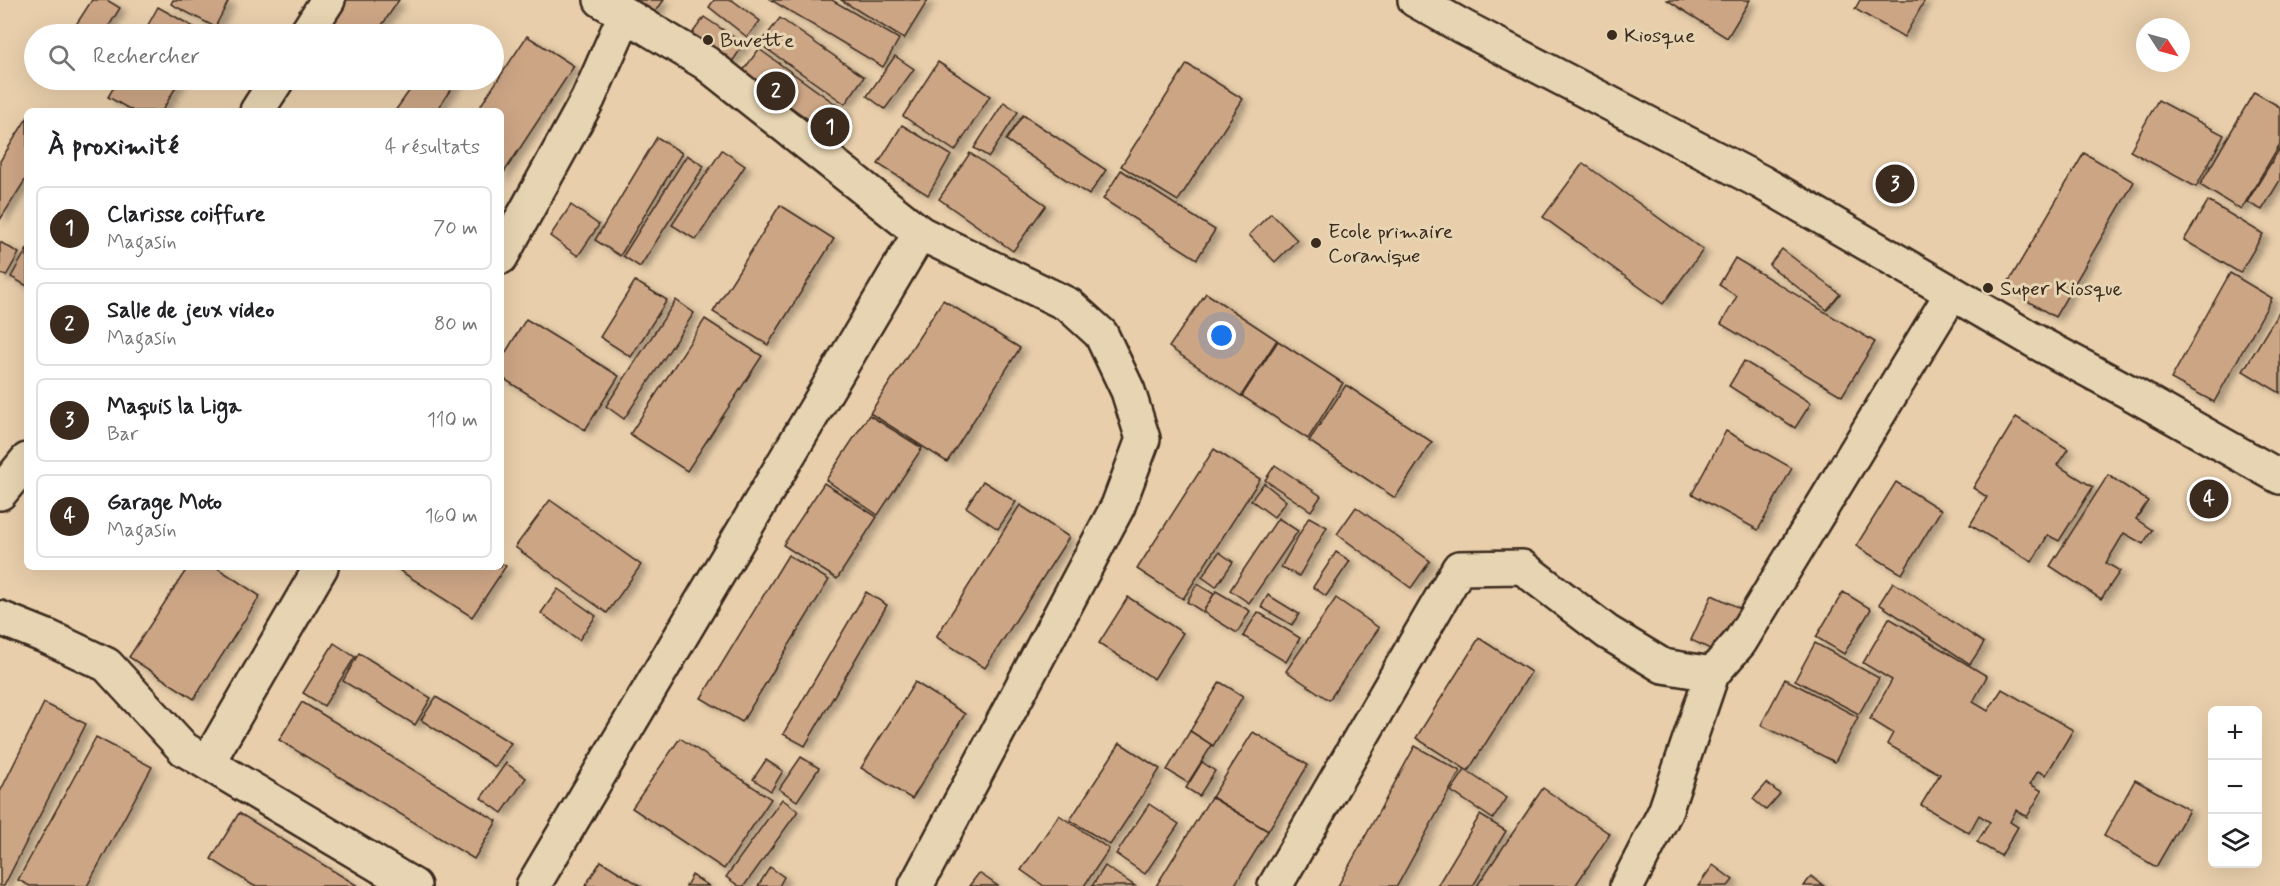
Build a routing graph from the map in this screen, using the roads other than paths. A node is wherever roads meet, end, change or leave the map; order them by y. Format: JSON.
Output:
{"nodes":[{"id":1,"x":327,"y":0,"type":"edge"},
{"id":2,"x":1415,"y":0,"type":"edge"},
{"id":3,"x":613,"y":8,"type":"edge"},
{"id":4,"x":312,"y":24,"type":"edge"},
{"id":5,"x":271,"y":90,"type":"edge"},
{"id":6,"x":259,"y":108,"type":"edge"},
{"id":7,"x":920,"y":232,"type":"junction"},
{"id":8,"x":504,"y":252,"type":"edge"},
{"id":9,"x":1952,"y":293,"type":"junction"},
{"id":10,"x":24,"y":464,"type":"edge"},
{"id":11,"x":2280,"y":477,"type":"edge"},
{"id":12,"x":0,"y":493,"type":"edge"},
{"id":13,"x":319,"y":570,"type":"edge"},
{"id":14,"x":0,"y":618,"type":"edge"},
{"id":15,"x":1712,"y":674,"type":"junction"},
{"id":16,"x":207,"y":762,"type":"junction"},
{"id":17,"x":414,"y":886,"type":"edge"},
{"id":18,"x":533,"y":886,"type":"edge"},
{"id":19,"x":916,"y":886,"type":"edge"},
{"id":20,"x":1275,"y":886,"type":"edge"},
{"id":21,"x":1627,"y":886,"type":"edge"}],
"edges":[{"from":1,"to":4,"type":"street"},
{"from":2,"to":9,"type":"street"},
{"from":3,"to":7,"type":"street"},
{"from":3,"to":8,"type":"street"},
{"from":5,"to":6,"type":"street"},
{"from":7,"to":18,"type":"street"},
{"from":7,"to":19,"type":"street"},
{"from":9,"to":11,"type":"street"},
{"from":9,"to":15,"type":"street"},
{"from":10,"to":12,"type":"street"},
{"from":13,"to":16,"type":"street"},
{"from":14,"to":16,"type":"street"},
{"from":15,"to":20,"type":"street"},
{"from":15,"to":21,"type":"street"},
{"from":16,"to":17,"type":"street"}]}
